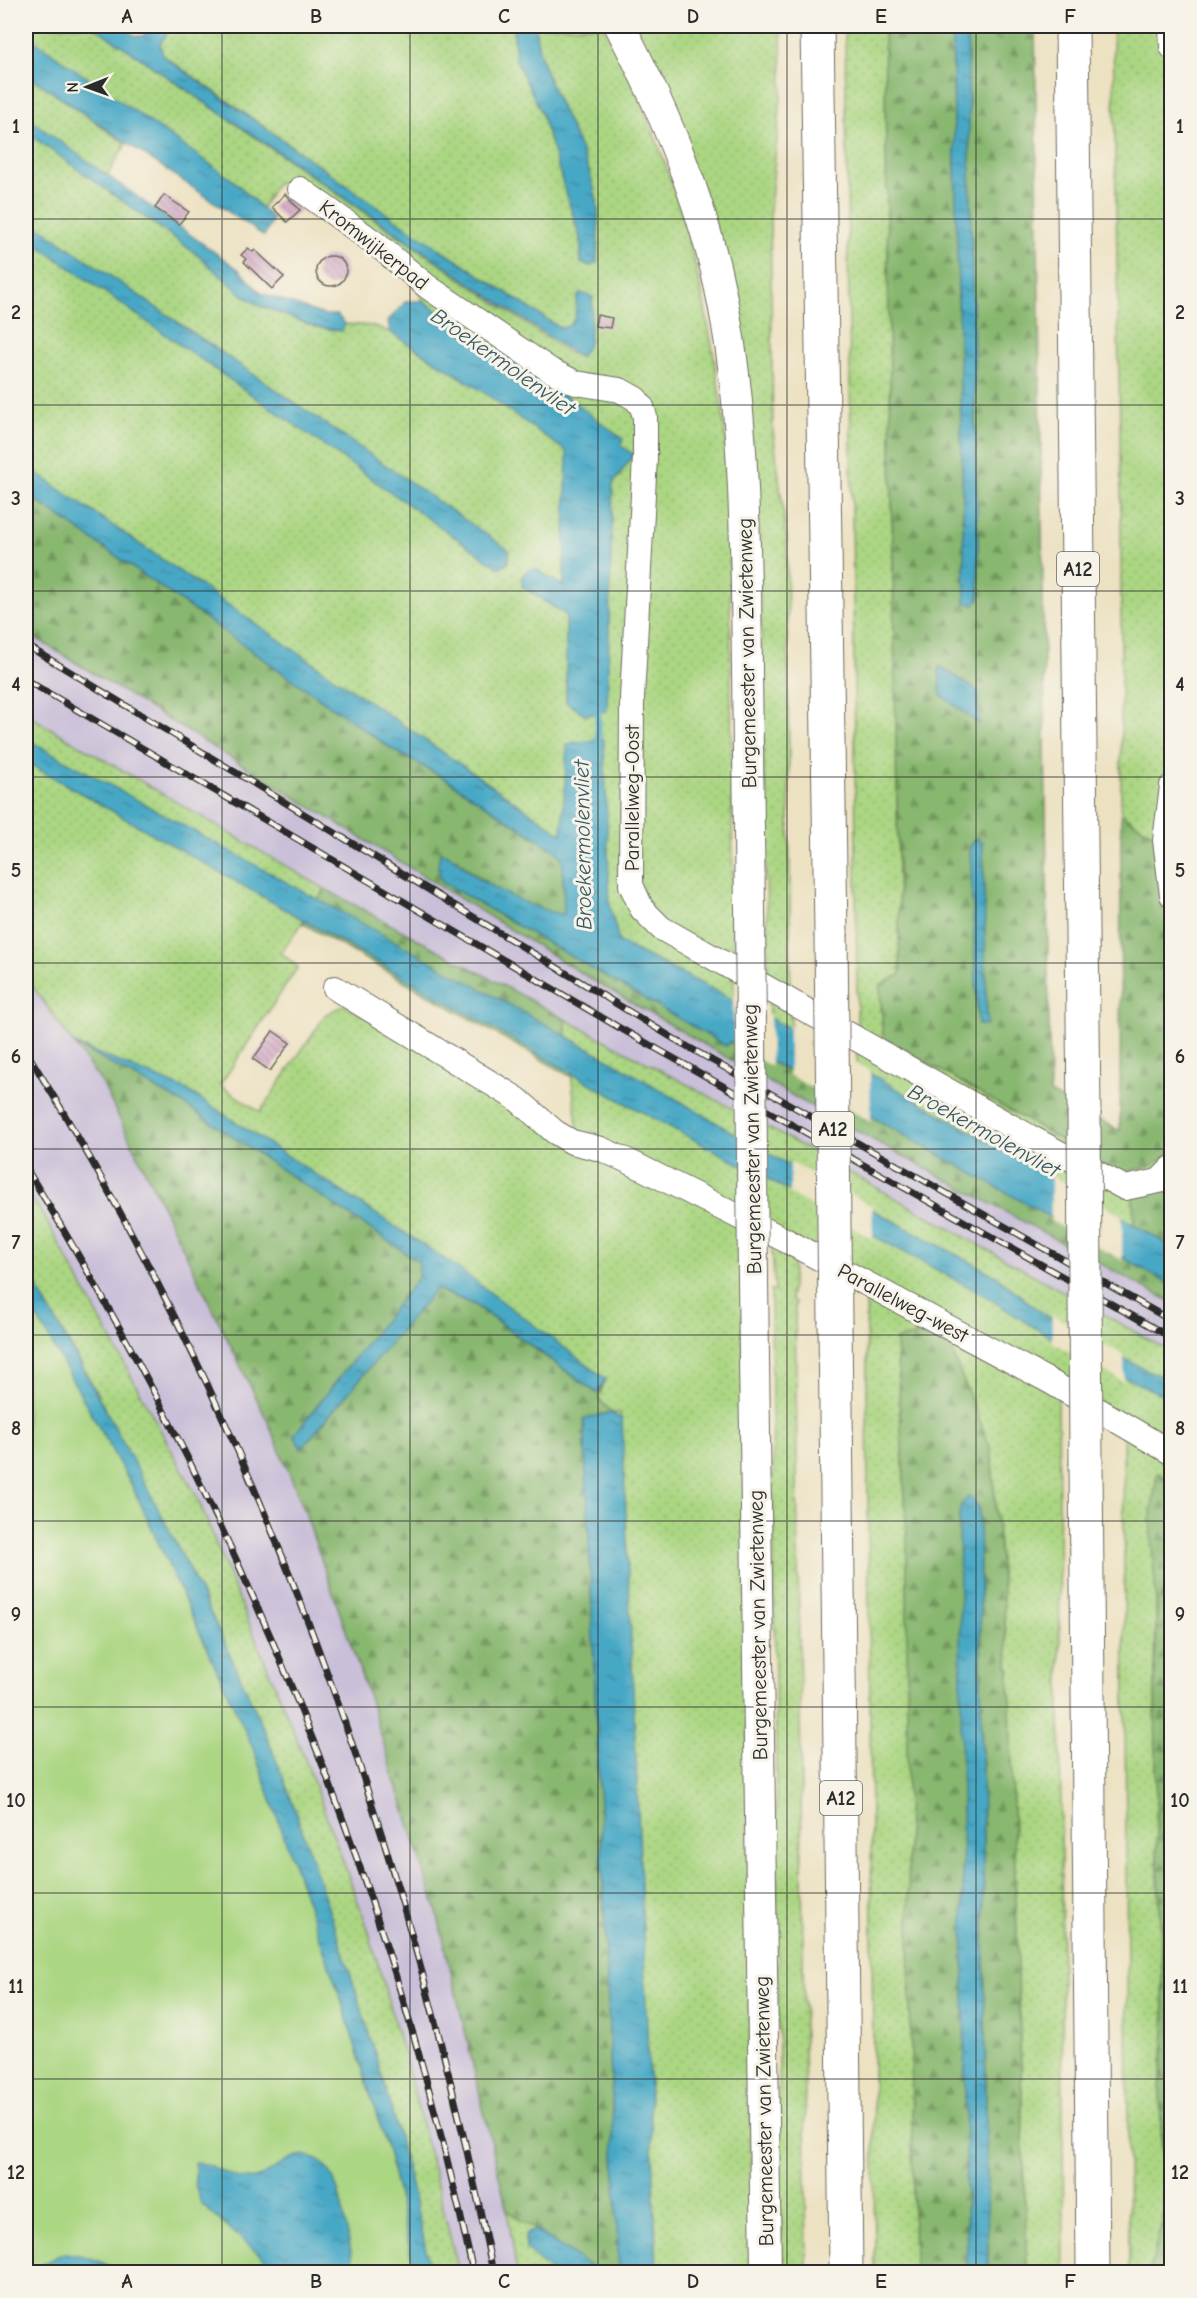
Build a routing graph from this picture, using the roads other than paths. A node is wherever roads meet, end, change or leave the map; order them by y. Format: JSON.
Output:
{"nodes":[{"id":1,"x":620,"y":26,"type":"edge"},
{"id":2,"x":817,"y":26,"type":"edge"},
{"id":3,"x":1072,"y":26,"type":"edge"},
{"id":4,"x":1171,"y":26,"type":"edge"},
{"id":5,"x":1172,"y":47,"type":"edge"},
{"id":6,"x":300,"y":189,"type":"dead end"},
{"id":7,"x":636,"y":399,"type":"joint"},
{"id":8,"x":1172,"y":786,"type":"edge"},
{"id":9,"x":1172,"y":895,"type":"edge"},
{"id":10,"x":335,"y":988,"type":"dead end"},
{"id":11,"x":1172,"y":1168,"type":"edge"},
{"id":12,"x":1172,"y":1453,"type":"edge"},
{"id":13,"x":766,"y":2272,"type":"edge"},
{"id":14,"x":846,"y":2272,"type":"edge"},
{"id":15,"x":1093,"y":2272,"type":"edge"}],
"edges":[{"from":1,"to":13,"type":"main road","name":"Burgemeester van Zwietenweg","bridge":true},
{"from":2,"to":14,"type":"highway","number":"A12","bridge":true},
{"from":3,"to":15,"type":"highway","number":"A12","bridge":true},
{"from":4,"to":5,"type":"street"},
{"from":6,"to":7,"type":"street","name":"Kromwijkerpad"},
{"from":7,"to":11,"type":"street","name":"Parallelweg-Oost"},
{"from":8,"to":9,"type":"street"},
{"from":10,"to":12,"type":"street","name":"Parallelweg-west"}]}
